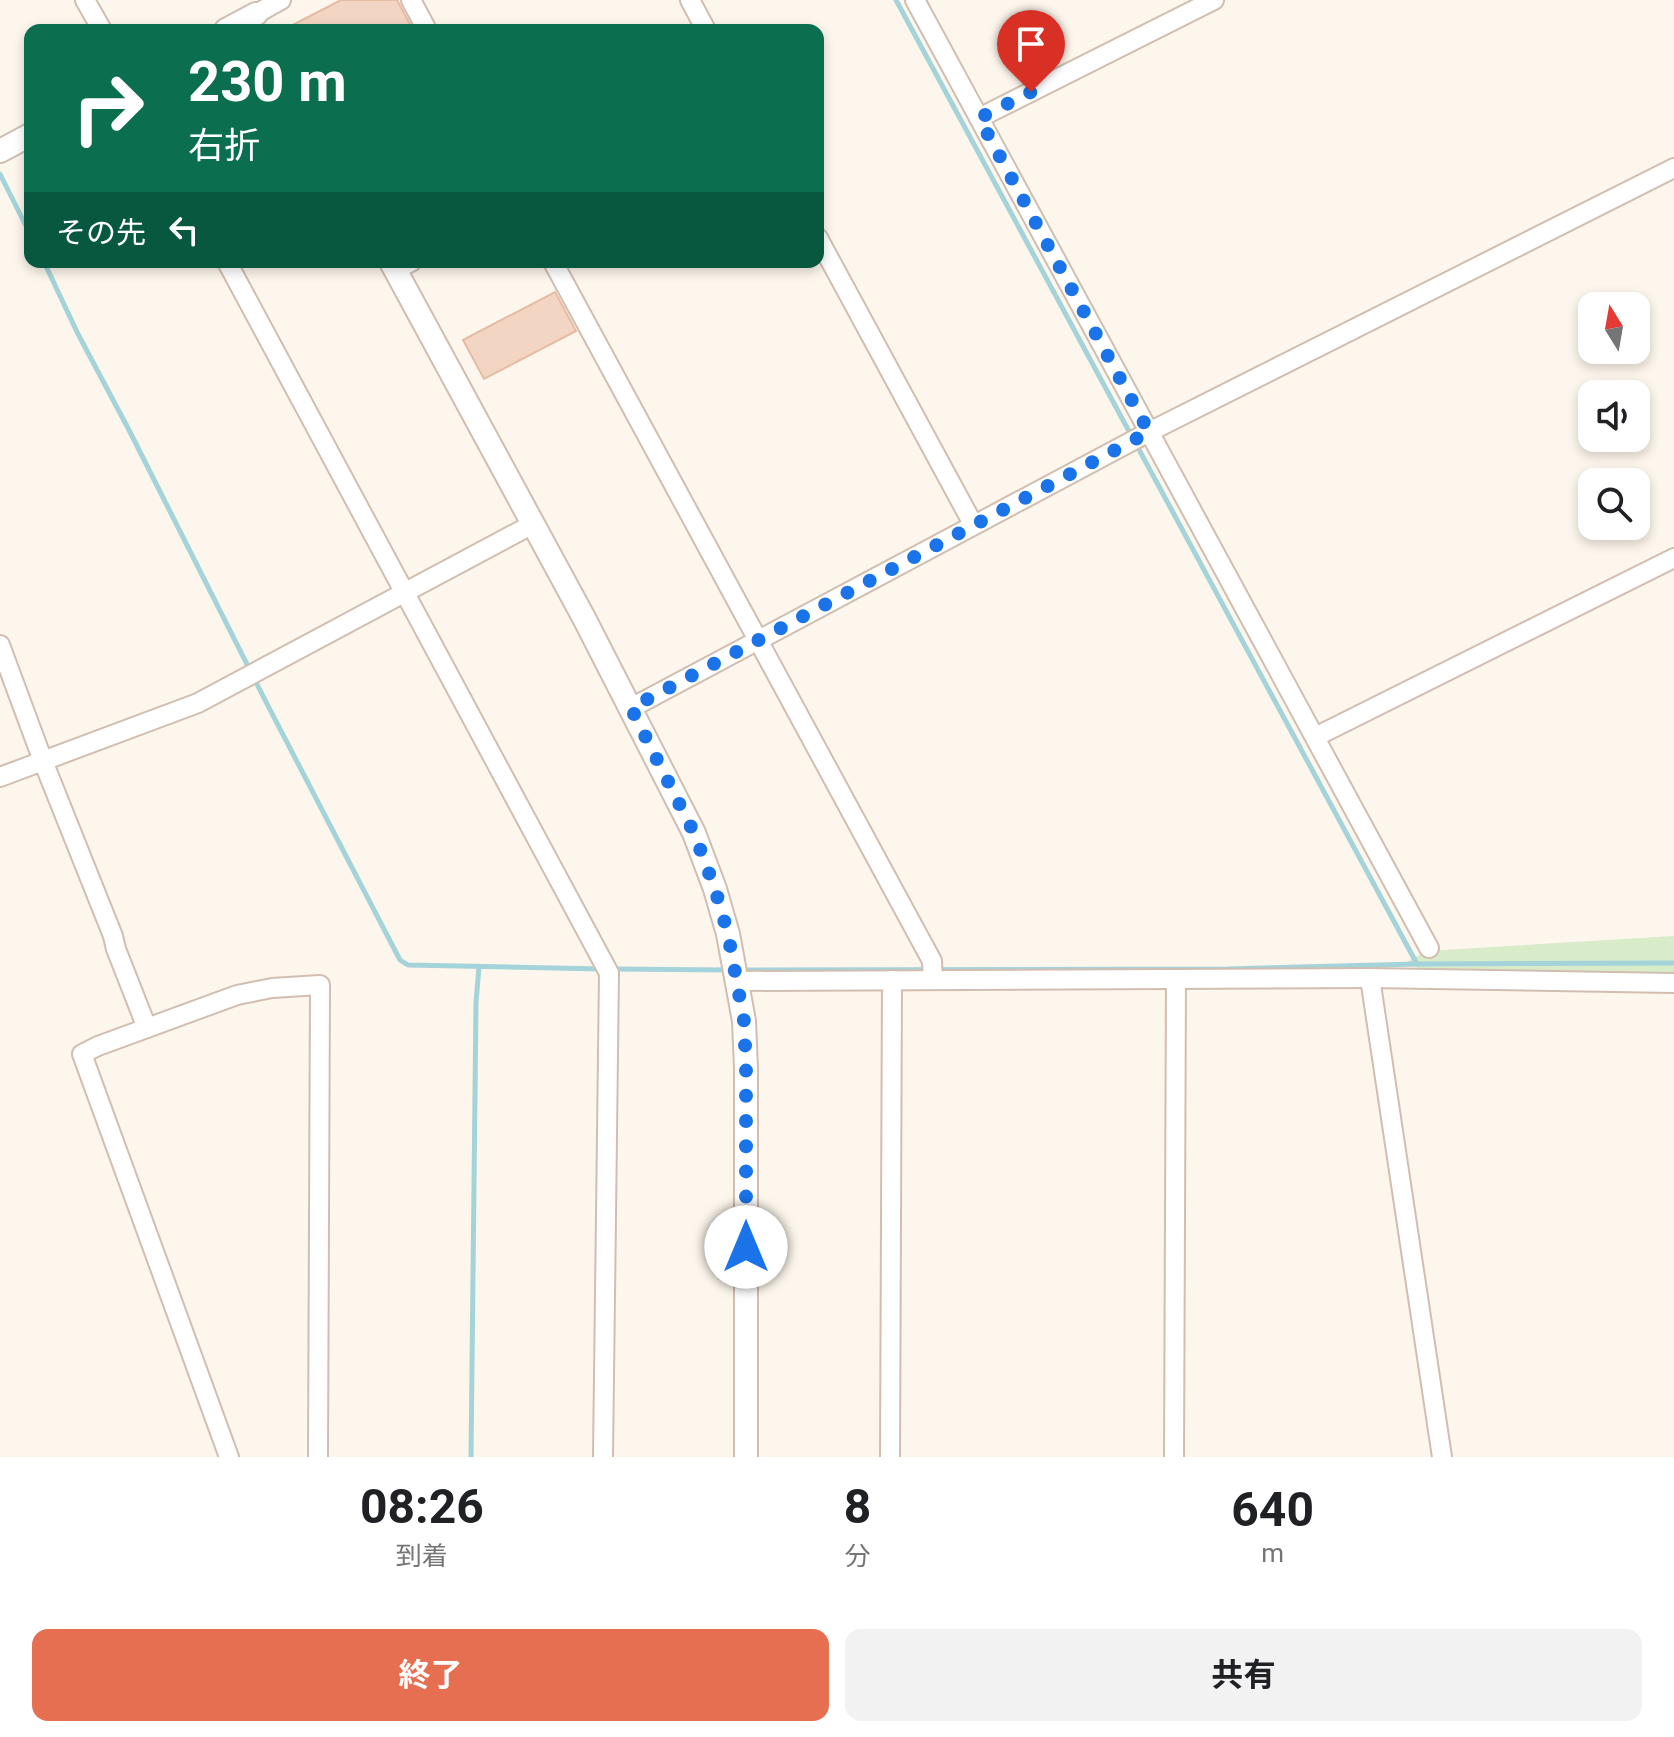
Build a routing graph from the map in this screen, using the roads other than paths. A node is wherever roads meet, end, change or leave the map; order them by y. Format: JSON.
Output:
{"nodes":[{"id":1,"x":85,"y":0,"type":"edge"},
{"id":2,"x":281,"y":0,"type":"edge"},
{"id":3,"x":411,"y":0,"type":"edge"},
{"id":4,"x":690,"y":0,"type":"edge"},
{"id":5,"x":915,"y":0,"type":"edge"},
{"id":6,"x":1214,"y":0,"type":"edge"},
{"id":7,"x":257,"y":15,"type":"edge"},
{"id":8,"x":99,"y":24,"type":"edge"},
{"id":9,"x":238,"y":24,"type":"edge"},
{"id":10,"x":424,"y":24,"type":"edge"},
{"id":11,"x":703,"y":24,"type":"edge"},
{"id":12,"x":979,"y":118,"type":"junction"},
{"id":13,"x":24,"y":138,"type":"edge"},
{"id":14,"x":0,"y":151,"type":"edge"},
{"id":15,"x":1674,"y":168,"type":"edge"},
{"id":16,"x":824,"y":249,"type":"edge"},
{"id":17,"x":230,"y":268,"type":"edge"},
{"id":18,"x":401,"y":268,"type":"edge"},
{"id":19,"x":556,"y":268,"type":"edge"},
{"id":20,"x":1149,"y":432,"type":"junction"},
{"id":21,"x":533,"y":524,"type":"junction"},
{"id":22,"x":973,"y":524,"type":"junction"},
{"id":23,"x":1674,"y":558,"type":"edge"},
{"id":24,"x":406,"y":593,"type":"junction"},
{"id":25,"x":759,"y":640,"type":"junction"},
{"id":26,"x":0,"y":645,"type":"edge"},
{"id":27,"x":631,"y":708,"type":"junction"},
{"id":28,"x":1315,"y":737,"type":"junction"},
{"id":29,"x":43,"y":761,"type":"junction"},
{"id":30,"x":0,"y":777,"type":"edge"},
{"id":31,"x":1429,"y":948,"type":"dead end"},
{"id":32,"x":1370,"y":978,"type":"junction"},
{"id":33,"x":1176,"y":979,"type":"junction"},
{"id":34,"x":892,"y":980,"type":"junction"},
{"id":35,"x":933,"y":980,"type":"junction"},
{"id":36,"x":737,"y":981,"type":"junction"},
{"id":37,"x":1673,"y":986,"type":"edge"},
{"id":38,"x":147,"y":1028,"type":"junction"},
{"id":39,"x":229,"y":1457,"type":"edge"},
{"id":40,"x":318,"y":1457,"type":"edge"},
{"id":41,"x":603,"y":1457,"type":"edge"},
{"id":42,"x":746,"y":1457,"type":"edge"},
{"id":43,"x":890,"y":1457,"type":"edge"},
{"id":44,"x":1174,"y":1457,"type":"edge"},
{"id":45,"x":1442,"y":1457,"type":"edge"}],
"edges":[{"from":1,"to":8,"type":"street"},
{"from":2,"to":7,"type":"street"},
{"from":3,"to":10,"type":"street"},
{"from":4,"to":11,"type":"street"},
{"from":5,"to":12,"type":"street"},
{"from":6,"to":12,"type":"street"},
{"from":7,"to":9,"type":"street"},
{"from":12,"to":20,"type":"street"},
{"from":13,"to":14,"type":"street"},
{"from":15,"to":20,"type":"street"},
{"from":16,"to":22,"type":"street"},
{"from":17,"to":24,"type":"street"},
{"from":18,"to":21,"type":"street"},
{"from":19,"to":25,"type":"street"},
{"from":20,"to":22,"type":"street"},
{"from":20,"to":28,"type":"street"},
{"from":21,"to":24,"type":"street"},
{"from":21,"to":27,"type":"street"},
{"from":22,"to":25,"type":"street"},
{"from":23,"to":28,"type":"street"},
{"from":24,"to":29,"type":"street"},
{"from":24,"to":41,"type":"street"},
{"from":25,"to":27,"type":"street"},
{"from":25,"to":35,"type":"street"},
{"from":26,"to":29,"type":"street"},
{"from":27,"to":36,"type":"street"},
{"from":28,"to":31,"type":"street"},
{"from":29,"to":30,"type":"street"},
{"from":29,"to":38,"type":"street"},
{"from":32,"to":33,"type":"street"},
{"from":32,"to":37,"type":"street"},
{"from":32,"to":45,"type":"street"},
{"from":33,"to":35,"type":"street"},
{"from":33,"to":44,"type":"street"},
{"from":34,"to":35,"type":"street"},
{"from":34,"to":36,"type":"street"},
{"from":34,"to":43,"type":"street"},
{"from":36,"to":42,"type":"street"},
{"from":38,"to":39,"type":"street"},
{"from":38,"to":40,"type":"street"}]}
